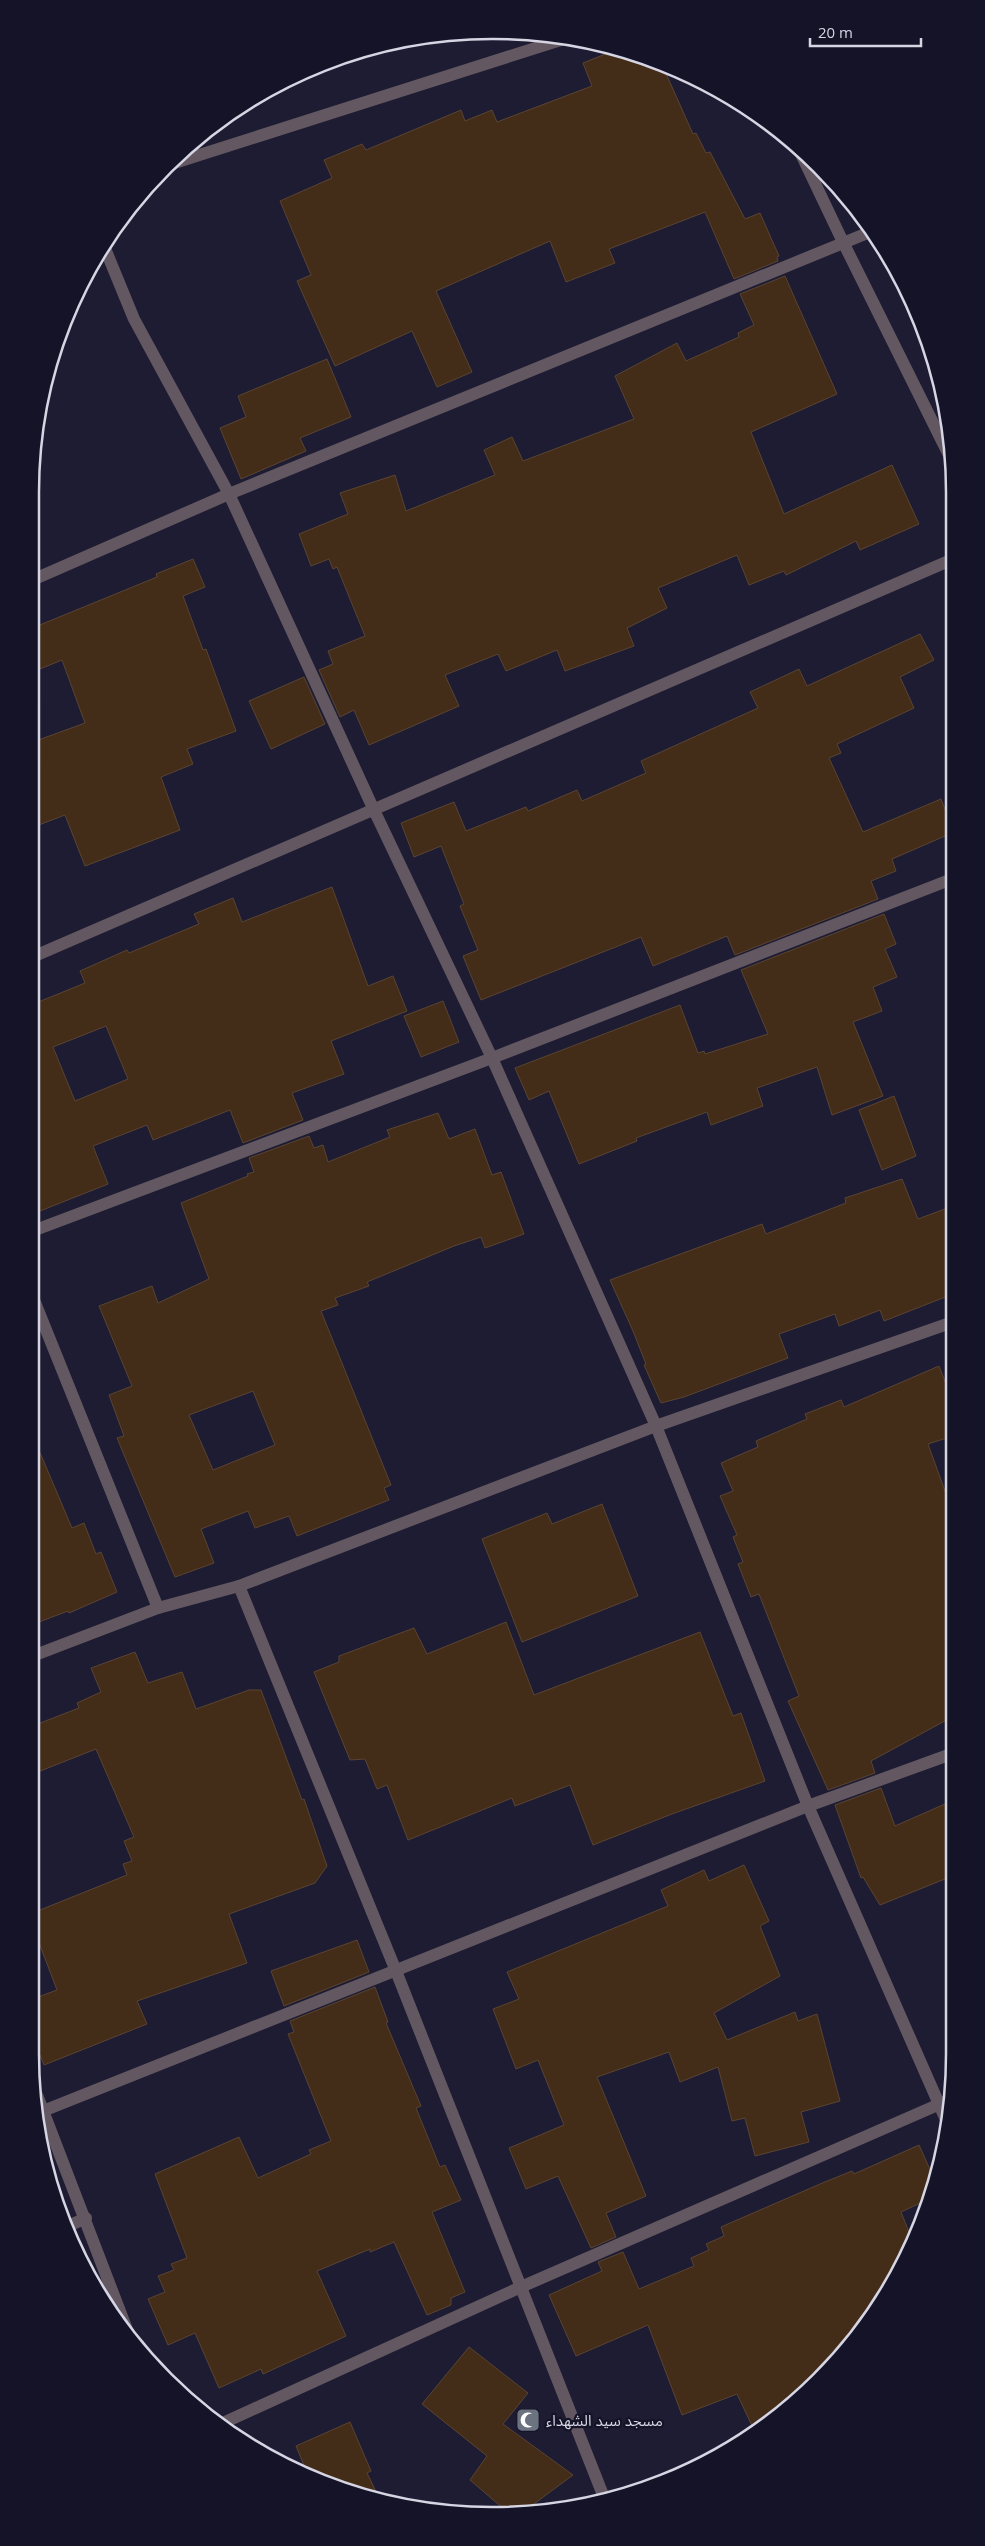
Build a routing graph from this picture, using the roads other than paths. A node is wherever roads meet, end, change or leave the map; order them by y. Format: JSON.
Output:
{"nodes":[{"id":1,"x":551,"y":43,"type":"edge"},
{"id":2,"x":184,"y":160,"type":"edge"},
{"id":3,"x":806,"y":165,"type":"edge"},
{"id":4,"x":865,"y":234,"type":"edge"},
{"id":5,"x":843,"y":242,"type":"junction"},
{"id":6,"x":107,"y":254,"type":"edge"},
{"id":7,"x":943,"y":443,"type":"edge"},
{"id":8,"x":229,"y":494,"type":"junction"},
{"id":9,"x":946,"y":562,"type":"edge"},
{"id":10,"x":39,"y":577,"type":"edge"},
{"id":11,"x":373,"y":808,"type":"junction"},
{"id":12,"x":946,"y":881,"type":"edge"},
{"id":13,"x":39,"y":954,"type":"edge"},
{"id":14,"x":492,"y":1058,"type":"junction"},
{"id":15,"x":39,"y":1229,"type":"edge"},
{"id":16,"x":39,"y":1312,"type":"edge"},
{"id":17,"x":946,"y":1324,"type":"edge"},
{"id":18,"x":656,"y":1426,"type":"junction"},
{"id":19,"x":239,"y":1586,"type":"junction"},
{"id":20,"x":158,"y":1608,"type":"junction"},
{"id":21,"x":39,"y":1654,"type":"edge"},
{"id":22,"x":946,"y":1757,"type":"edge"},
{"id":23,"x":808,"y":1806,"type":"junction"},
{"id":24,"x":396,"y":1971,"type":"junction"},
{"id":25,"x":943,"y":2100,"type":"edge"},
{"id":26,"x":943,"y":2102,"type":"edge"},
{"id":27,"x":43,"y":2111,"type":"joint"},
{"id":28,"x":86,"y":2218,"type":"junction"},
{"id":29,"x":72,"y":2224,"type":"edge"},
{"id":30,"x":521,"y":2288,"type":"junction"},
{"id":31,"x":122,"y":2315,"type":"edge"},
{"id":32,"x":227,"y":2421,"type":"edge"},
{"id":33,"x":599,"y":2495,"type":"edge"}],
"edges":[{"from":1,"to":2,"type":"street"},
{"from":3,"to":5,"type":"street"},
{"from":4,"to":5,"type":"street"},
{"from":5,"to":7,"type":"street"},
{"from":5,"to":8,"type":"street"},
{"from":6,"to":8,"type":"street"},
{"from":8,"to":10,"type":"street"},
{"from":8,"to":11,"type":"street"},
{"from":9,"to":11,"type":"street"},
{"from":11,"to":13,"type":"street"},
{"from":11,"to":14,"type":"street"},
{"from":12,"to":14,"type":"street"},
{"from":14,"to":15,"type":"street"},
{"from":14,"to":18,"type":"street"},
{"from":16,"to":20,"type":"street"},
{"from":17,"to":18,"type":"street"},
{"from":18,"to":19,"type":"street"},
{"from":18,"to":23,"type":"street"},
{"from":19,"to":20,"type":"street"},
{"from":19,"to":24,"type":"street"},
{"from":20,"to":21,"type":"street"},
{"from":22,"to":23,"type":"street"},
{"from":23,"to":24,"type":"street"},
{"from":23,"to":25,"type":"street"},
{"from":24,"to":27,"type":"street"},
{"from":24,"to":30,"type":"street"},
{"from":26,"to":30,"type":"street"},
{"from":27,"to":28,"type":"street"},
{"from":28,"to":29,"type":"street"},
{"from":28,"to":31,"type":"street"},
{"from":30,"to":32,"type":"street"},
{"from":30,"to":33,"type":"street"}]}
